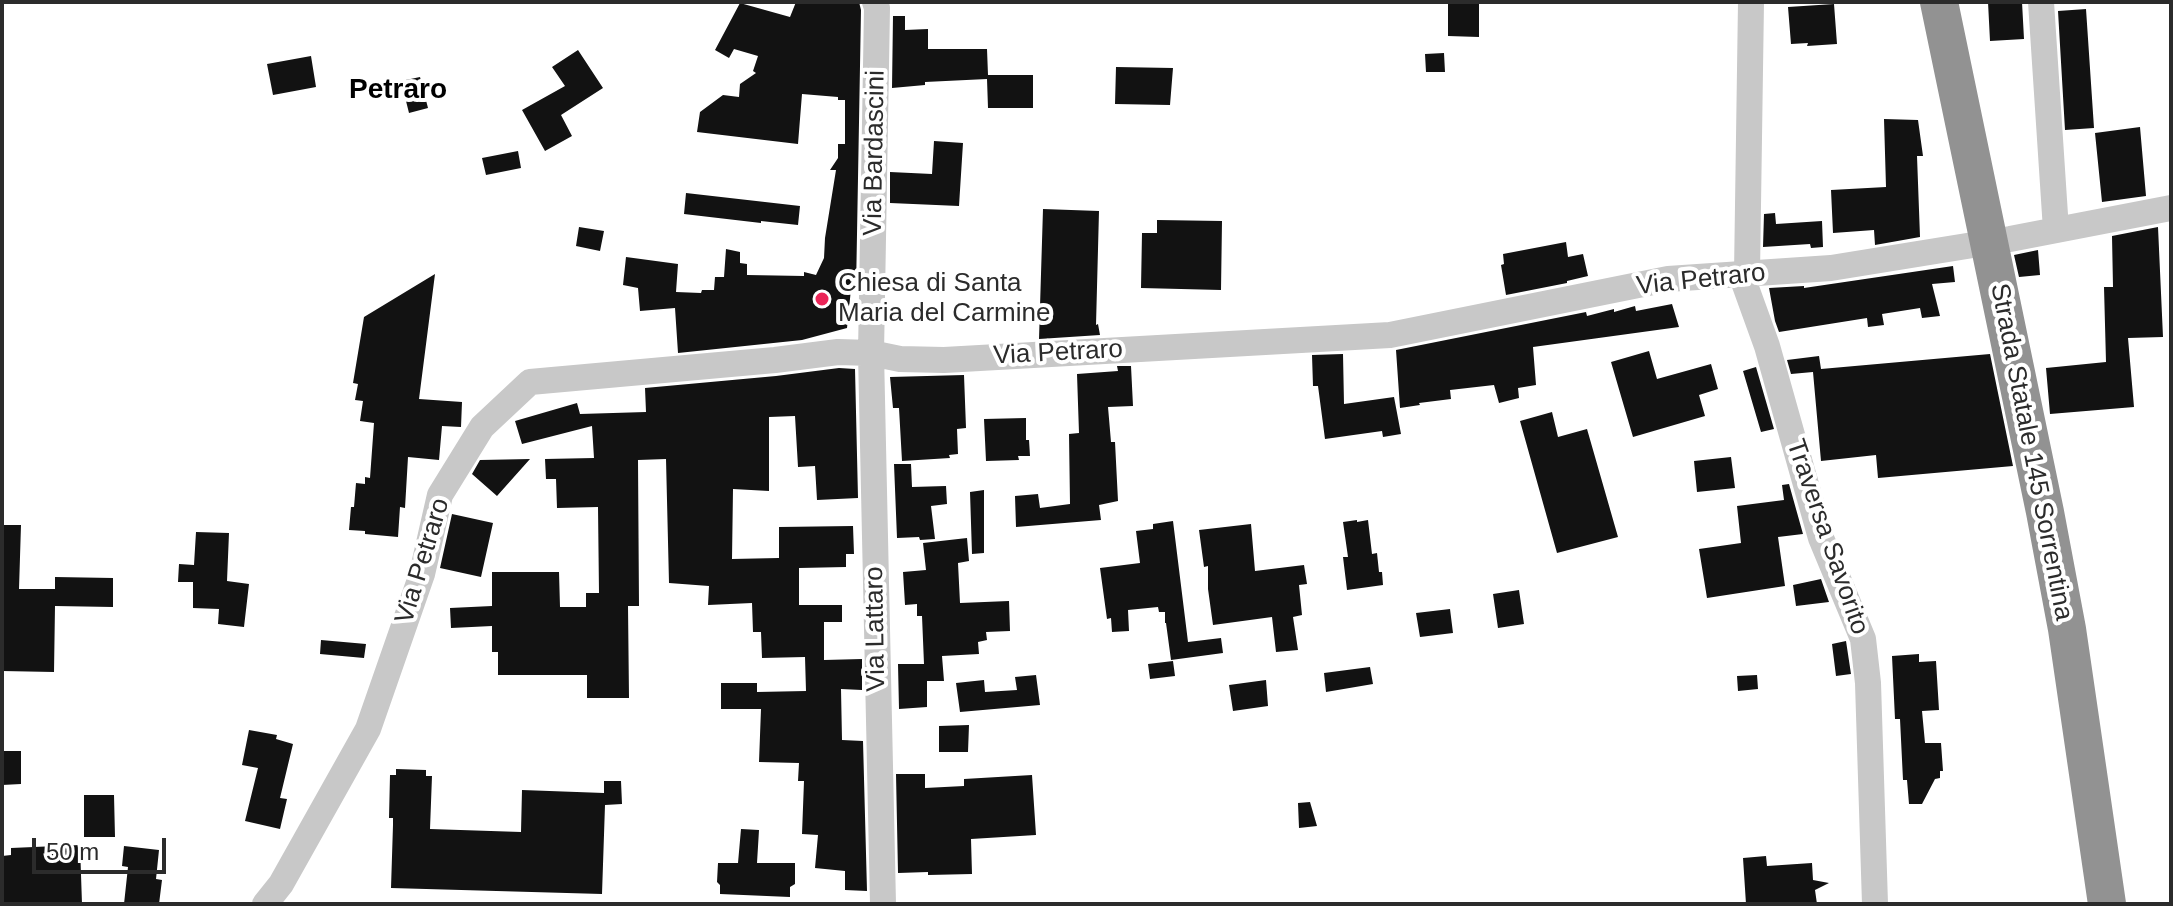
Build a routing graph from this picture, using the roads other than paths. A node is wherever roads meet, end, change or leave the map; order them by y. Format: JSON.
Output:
{"nodes":[{"id":1,"x":875,"y":2,"type":"edge"},
{"id":2,"x":1751,"y":2,"type":"edge"},
{"id":3,"x":1939,"y":2,"type":"edge"},
{"id":4,"x":2041,"y":2,"type":"edge"},
{"id":5,"x":2171,"y":208,"type":"edge"},
{"id":6,"x":2056,"y":230,"type":"junction"},
{"id":7,"x":1744,"y":274,"type":"junction"},
{"id":8,"x":871,"y":353,"type":"junction"},
{"id":9,"x":265,"y":904,"type":"edge"},
{"id":10,"x":883,"y":904,"type":"edge"},
{"id":11,"x":1875,"y":904,"type":"edge"},
{"id":12,"x":2107,"y":904,"type":"edge"}],
"edges":[{"from":1,"to":8,"type":"street","name":"Via Bardascini"},
{"from":2,"to":7,"type":"street","name":"Traversa Savorito"},
{"from":3,"to":12,"type":"highway","name":"Strada Statale 145 Sorrentina","bridge":true},
{"from":4,"to":6,"type":"street"},
{"from":5,"to":6,"type":"street","name":"Via Petraro"},
{"from":6,"to":7,"type":"street","name":"Via Petraro"},
{"from":7,"to":8,"type":"street","name":"Via Petraro"},
{"from":7,"to":11,"type":"street","name":"Traversa Savorito"},
{"from":8,"to":9,"type":"street","name":"Via Petraro"},
{"from":8,"to":10,"type":"street","name":"Via Lattaro"}]}
